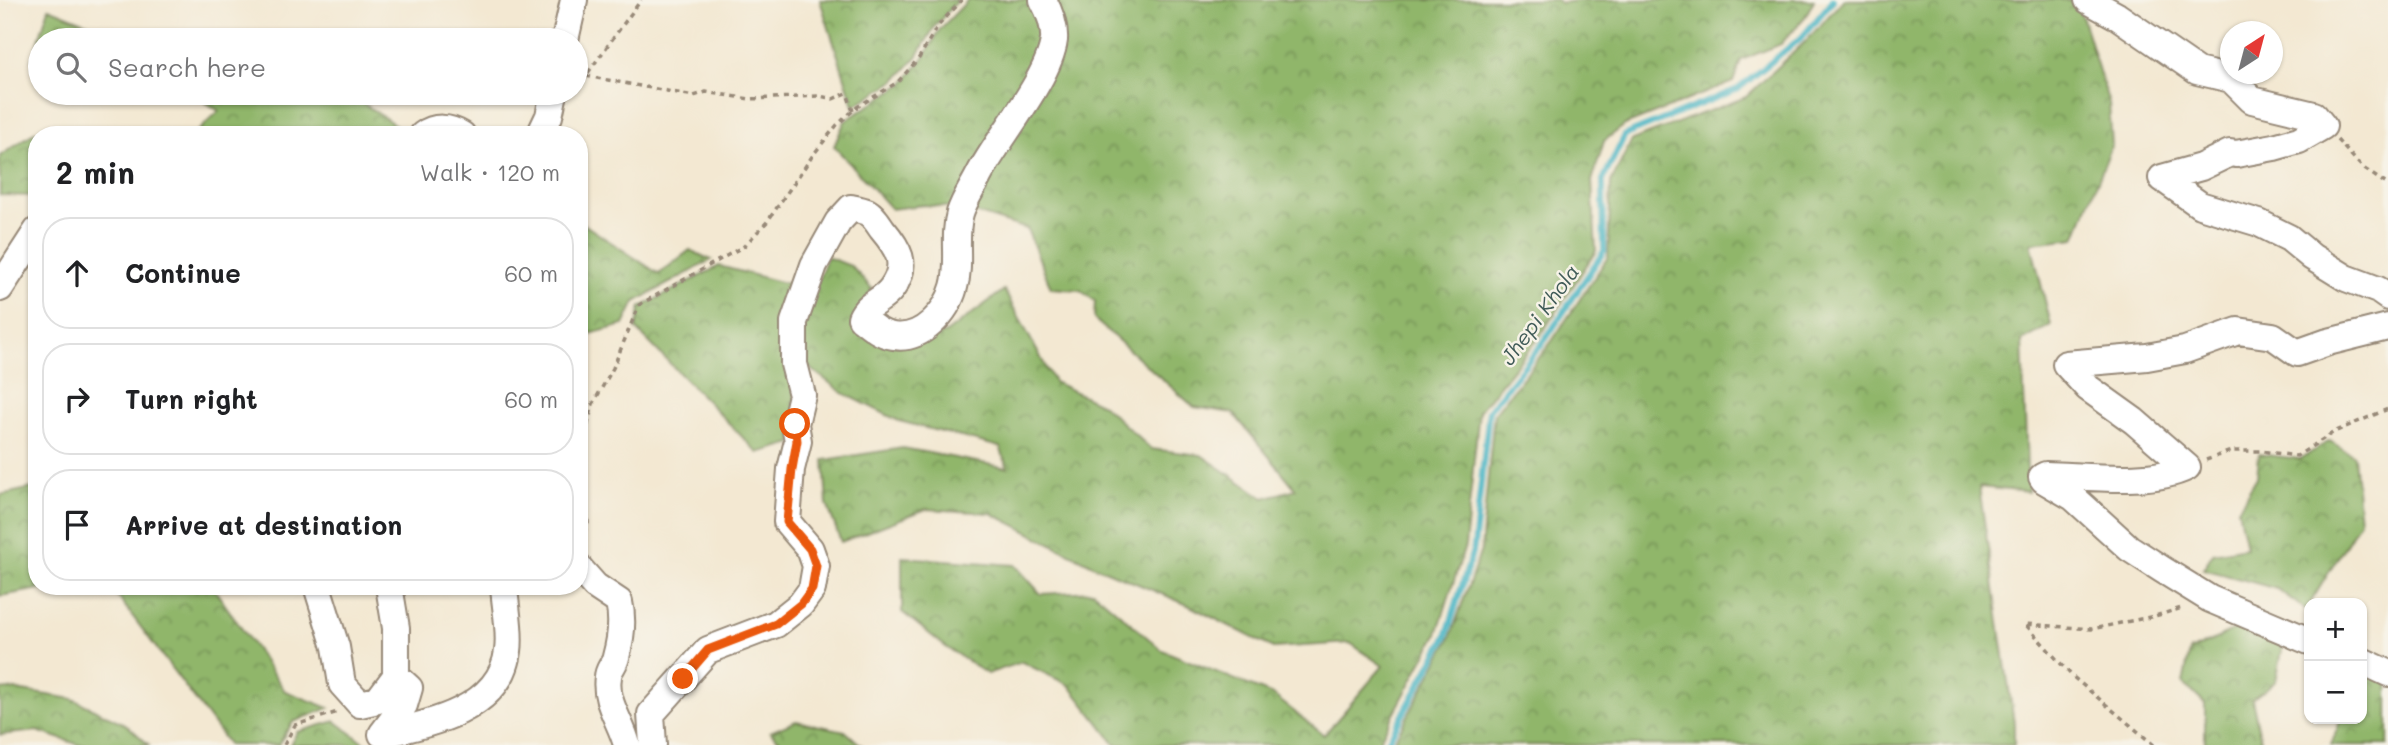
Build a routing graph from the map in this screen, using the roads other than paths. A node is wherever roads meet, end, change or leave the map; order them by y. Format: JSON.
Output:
{"nodes":[{"id":1,"x":574,"y":0,"type":"edge"},
{"id":2,"x":1043,"y":0,"type":"edge"},
{"id":3,"x":2088,"y":0,"type":"edge"},
{"id":4,"x":568,"y":28,"type":"edge"},
{"id":5,"x":551,"y":105,"type":"edge"},
{"id":6,"x":544,"y":126,"type":"edge"},
{"id":7,"x":28,"y":245,"type":"edge"},
{"id":8,"x":0,"y":288,"type":"edge"},
{"id":9,"x":2388,"y":297,"type":"edge"},
{"id":10,"x":2388,"y":327,"type":"edge"},
{"id":11,"x":588,"y":578,"type":"edge"},
{"id":12,"x":320,"y":595,"type":"edge"},
{"id":13,"x":390,"y":595,"type":"edge"},
{"id":14,"x":505,"y":595,"type":"edge"},
{"id":15,"x":2304,"y":639,"type":"edge"},
{"id":16,"x":2367,"y":664,"type":"edge"},
{"id":17,"x":2388,"y":673,"type":"edge"},
{"id":18,"x":396,"y":676,"type":"junction"},
{"id":19,"x":627,"y":745,"type":"edge"},
{"id":20,"x":653,"y":745,"type":"edge"}],
"edges":[{"from":1,"to":4,"type":"street"},
{"from":2,"to":20,"type":"street"},
{"from":3,"to":9,"type":"street"},
{"from":5,"to":6,"type":"street"},
{"from":7,"to":8,"type":"street"},
{"from":10,"to":15,"type":"street"},
{"from":11,"to":19,"type":"street"},
{"from":12,"to":18,"type":"street"},
{"from":13,"to":18,"type":"street"},
{"from":14,"to":18,"type":"street"},
{"from":16,"to":17,"type":"street"}]}
